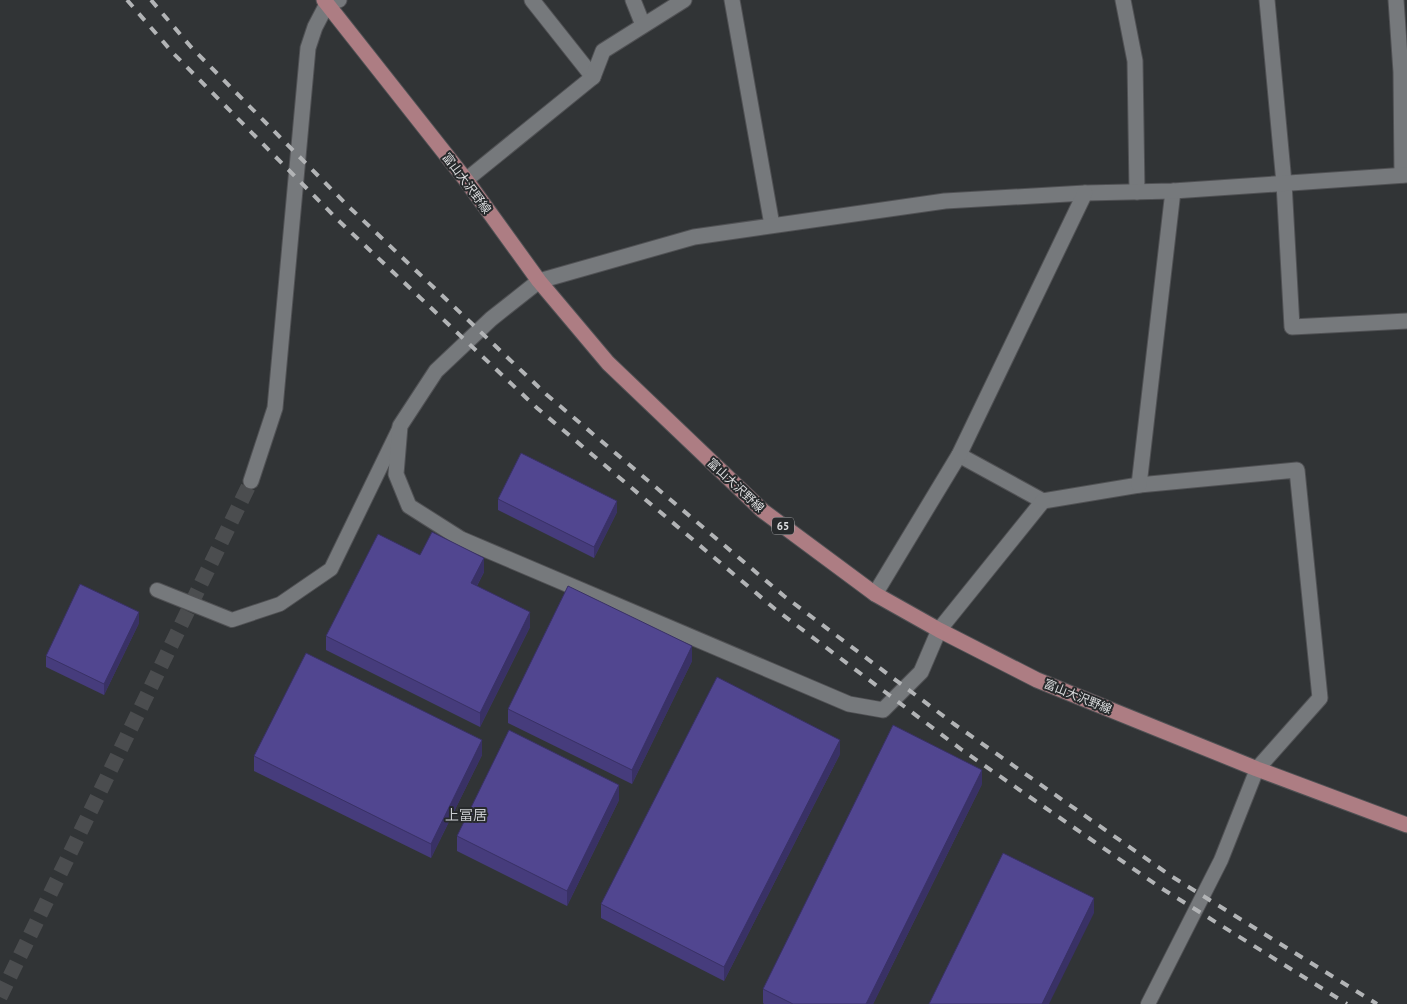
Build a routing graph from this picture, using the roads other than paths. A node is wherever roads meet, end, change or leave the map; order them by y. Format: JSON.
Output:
{"nodes":[{"id":1,"x":532,"y":0,"type":"edge"},
{"id":2,"x":633,"y":0,"type":"edge"},
{"id":3,"x":684,"y":0,"type":"edge"},
{"id":4,"x":732,"y":0,"type":"edge"},
{"id":5,"x":1123,"y":0,"type":"edge"},
{"id":6,"x":1267,"y":0,"type":"edge"},
{"id":7,"x":1396,"y":0,"type":"edge"},
{"id":8,"x":329,"y":1,"type":"edge"},
{"id":9,"x":644,"y":25,"type":"junction"},
{"id":10,"x":593,"y":77,"type":"junction"},
{"id":11,"x":1405,"y":175,"type":"edge"},
{"id":12,"x":466,"y":180,"type":"junction"},
{"id":13,"x":1284,"y":183,"type":"junction"},
{"id":14,"x":1173,"y":191,"type":"junction"},
{"id":15,"x":1137,"y":192,"type":"junction"},
{"id":16,"x":1085,"y":193,"type":"junction"},
{"id":17,"x":772,"y":225,"type":"junction"},
{"id":18,"x":539,"y":281,"type":"junction"},
{"id":19,"x":1407,"y":321,"type":"edge"},
{"id":20,"x":400,"y":426,"type":"junction"},
{"id":21,"x":959,"y":454,"type":"junction"},
{"id":22,"x":251,"y":481,"type":"tunnel mouth"},
{"id":23,"x":1139,"y":485,"type":"junction"},
{"id":24,"x":1042,"y":501,"type":"junction"},
{"id":25,"x":157,"y":590,"type":"dead end"},
{"id":26,"x":875,"y":594,"type":"junction"},
{"id":27,"x":939,"y":630,"type":"junction"},
{"id":28,"x":1257,"y":768,"type":"junction"},
{"id":29,"x":1407,"y":825,"type":"edge"},
{"id":30,"x":1148,"y":1004,"type":"edge"}],
"edges":[{"from":1,"to":10,"type":"street"},
{"from":2,"to":9,"type":"street"},
{"from":3,"to":9,"type":"street"},
{"from":4,"to":17,"type":"street"},
{"from":5,"to":15,"type":"street"},
{"from":6,"to":13,"type":"street"},
{"from":7,"to":11,"type":"street"},
{"from":8,"to":12,"type":"main road","name":"富山大沢野線","number":"65"},
{"from":8,"to":22,"type":"street"},
{"from":9,"to":10,"type":"street"},
{"from":10,"to":12,"type":"street"},
{"from":11,"to":13,"type":"street"},
{"from":12,"to":18,"type":"main road","name":"富山大沢野線","number":"65"},
{"from":13,"to":14,"type":"street"},
{"from":13,"to":19,"type":"street"},
{"from":14,"to":15,"type":"street"},
{"from":14,"to":23,"type":"street"},
{"from":15,"to":16,"type":"street"},
{"from":16,"to":17,"type":"street"},
{"from":16,"to":21,"type":"street"},
{"from":17,"to":18,"type":"street"},
{"from":18,"to":20,"type":"street"},
{"from":18,"to":26,"type":"main road","name":"富山大沢野線","number":"65"},
{"from":20,"to":25,"type":"lane"},
{"from":20,"to":27,"type":"street"},
{"from":21,"to":24,"type":"street"},
{"from":21,"to":26,"type":"street"},
{"from":23,"to":24,"type":"street"},
{"from":23,"to":28,"type":"street"},
{"from":24,"to":27,"type":"street"},
{"from":26,"to":27,"type":"main road","name":"富山大沢野線","number":"65"},
{"from":27,"to":28,"type":"main road","name":"富山大沢野線","number":"65"},
{"from":28,"to":29,"type":"main road","name":"富山大沢野線","number":"65"},
{"from":28,"to":30,"type":"lane"}]}
